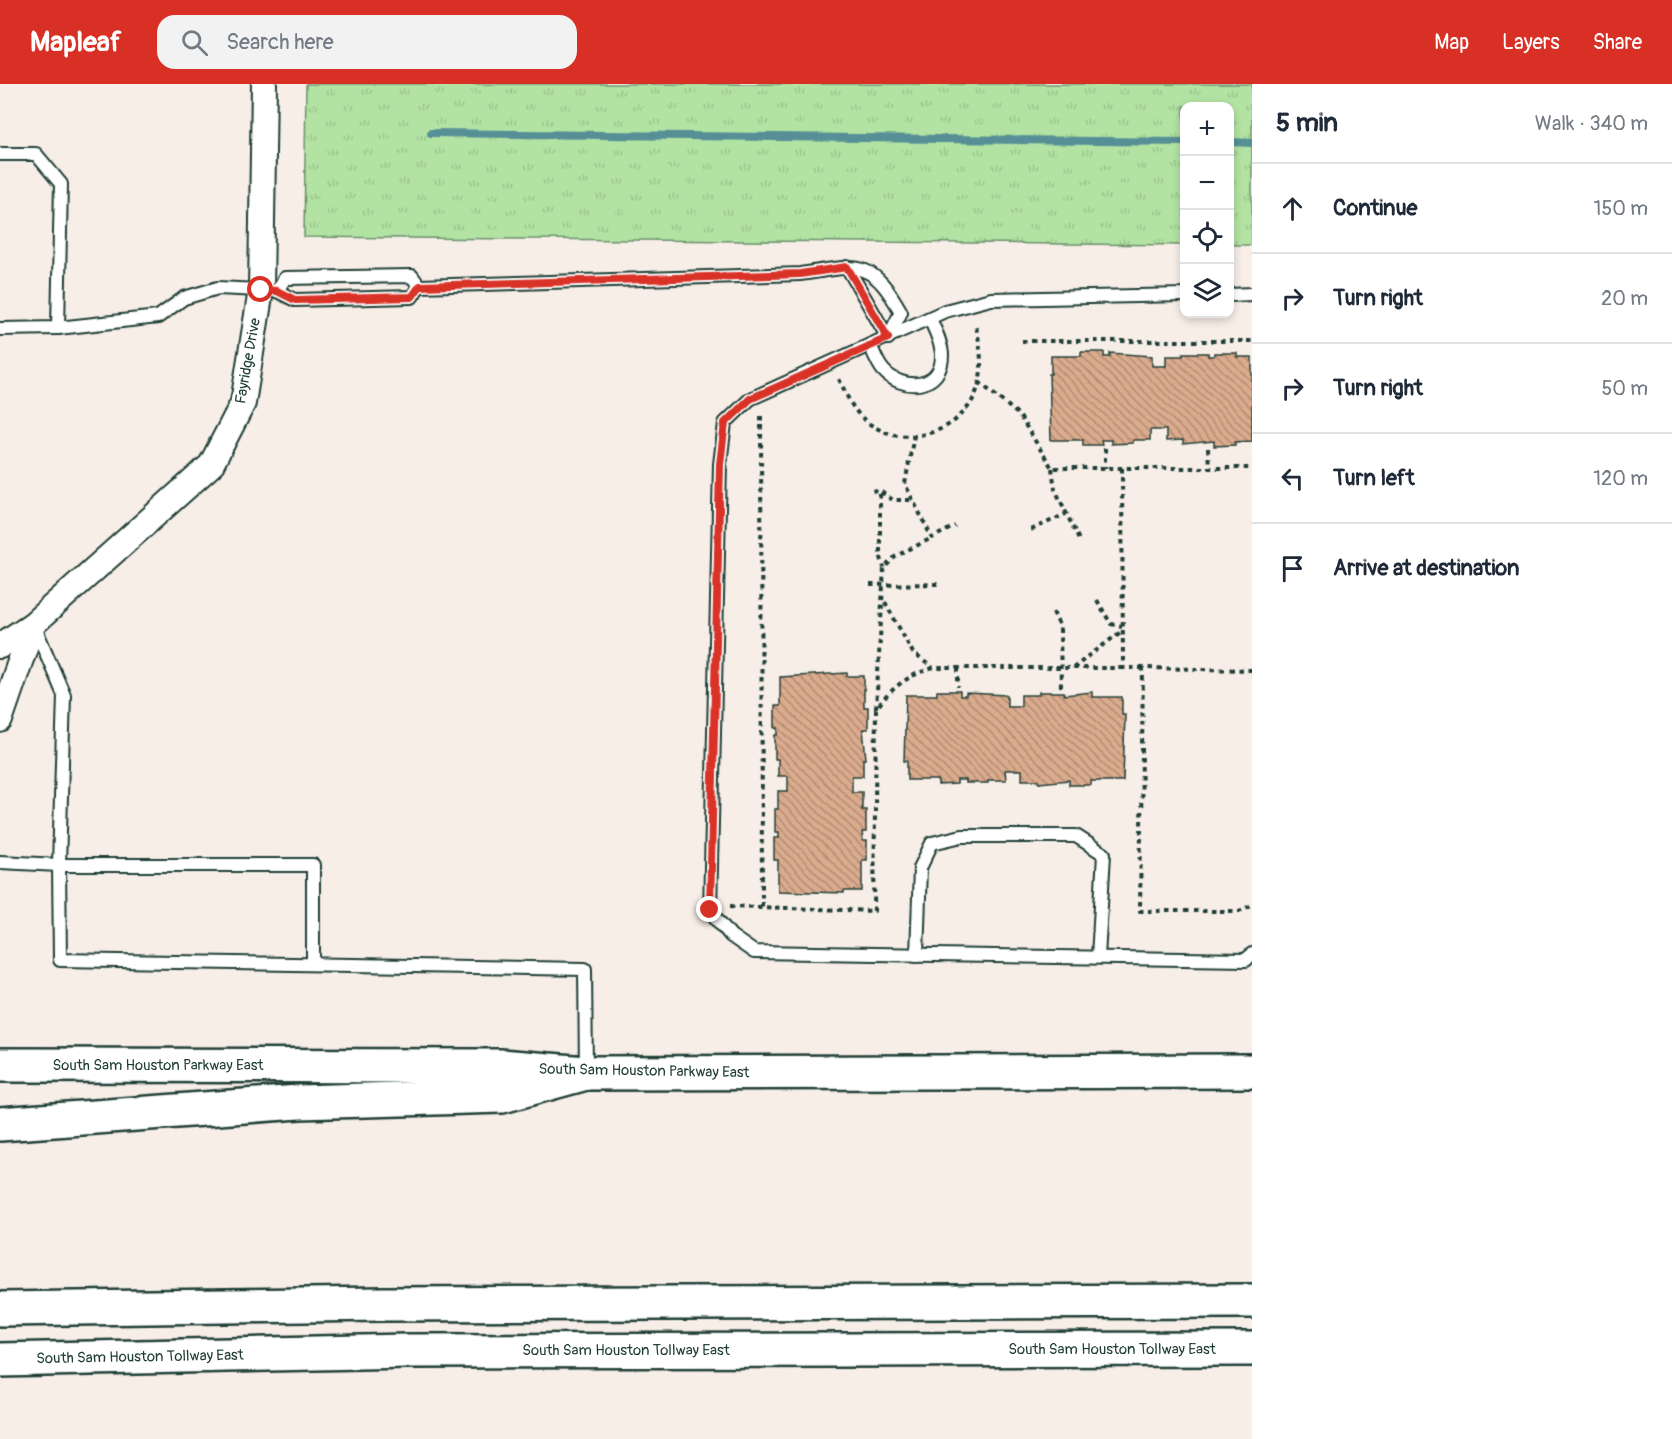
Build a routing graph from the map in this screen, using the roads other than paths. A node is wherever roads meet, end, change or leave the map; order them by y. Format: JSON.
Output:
{"nodes":[{"id":1,"x":264,"y":84,"type":"edge"},
{"id":2,"x":0,"y":154,"type":"edge"},
{"id":3,"x":847,"y":267,"type":"junction"},
{"id":4,"x":420,"y":286,"type":"junction"},
{"id":5,"x":269,"y":290,"type":"junction"},
{"id":6,"x":1252,"y":294,"type":"edge"},
{"id":7,"x":1180,"y":295,"type":"edge"},
{"id":8,"x":1234,"y":295,"type":"edge"},
{"id":9,"x":930,"y":319,"type":"junction"},
{"id":10,"x":58,"y":328,"type":"junction"},
{"id":11,"x":0,"y":329,"type":"edge"},
{"id":12,"x":888,"y":338,"type":"junction"},
{"id":13,"x":870,"y":345,"type":"junction"},
{"id":14,"x":33,"y":624,"type":"junction"},
{"id":15,"x":0,"y":646,"type":"edge"},
{"id":16,"x":0,"y":720,"type":"edge"},
{"id":17,"x":0,"y":862,"type":"edge"},
{"id":18,"x":59,"y":865,"type":"junction"},
{"id":19,"x":1252,"y":954,"type":"edge"},
{"id":20,"x":917,"y":955,"type":"junction"},
{"id":21,"x":1098,"y":957,"type":"junction"},
{"id":22,"x":313,"y":964,"type":"junction"},
{"id":23,"x":0,"y":1065,"type":"edge"},
{"id":24,"x":1252,"y":1071,"type":"edge"},
{"id":25,"x":586,"y":1073,"type":"junction"},
{"id":26,"x":0,"y":1124,"type":"edge"},
{"id":27,"x":1252,"y":1300,"type":"edge"},
{"id":28,"x":0,"y":1309,"type":"edge"},
{"id":29,"x":1252,"y":1349,"type":"edge"},
{"id":30,"x":0,"y":1360,"type":"edge"}],
"edges":[{"from":1,"to":5,"type":"street","name":"Fayridge Drive"},
{"from":2,"to":10,"type":"lane"},
{"from":3,"to":4,"type":"lane"},
{"from":3,"to":12,"type":"lane"},
{"from":3,"to":12,"type":"lane"},
{"from":4,"to":5,"type":"lane"},
{"from":4,"to":5,"type":"lane"},
{"from":5,"to":10,"type":"lane"},
{"from":5,"to":14,"type":"street","name":"Fayridge Drive"},
{"from":6,"to":8,"type":"lane"},
{"from":7,"to":9,"type":"lane"},
{"from":9,"to":12,"type":"lane"},
{"from":9,"to":13,"type":"lane"},
{"from":10,"to":11,"type":"lane"},
{"from":12,"to":13,"type":"lane"},
{"from":13,"to":20,"type":"lane"},
{"from":14,"to":15,"type":"street","name":"Fayridge Drive"},
{"from":14,"to":16,"type":"street","name":"Fayridge Drive"},
{"from":14,"to":18,"type":"lane"},
{"from":17,"to":18,"type":"lane"},
{"from":18,"to":22,"type":"lane"},
{"from":18,"to":22,"type":"lane"},
{"from":19,"to":21,"type":"lane"},
{"from":20,"to":21,"type":"lane"},
{"from":20,"to":21,"type":"lane"},
{"from":22,"to":25,"type":"lane"},
{"from":23,"to":25,"type":"main road","name":"South Sam Houston Parkway East"},
{"from":24,"to":25,"type":"main road","name":"South Sam Houston Parkway East"},
{"from":25,"to":26,"type":"main road"},
{"from":27,"to":28,"type":"main road"},
{"from":29,"to":30,"type":"main road","name":"South Sam Houston Tollway East"}]}
